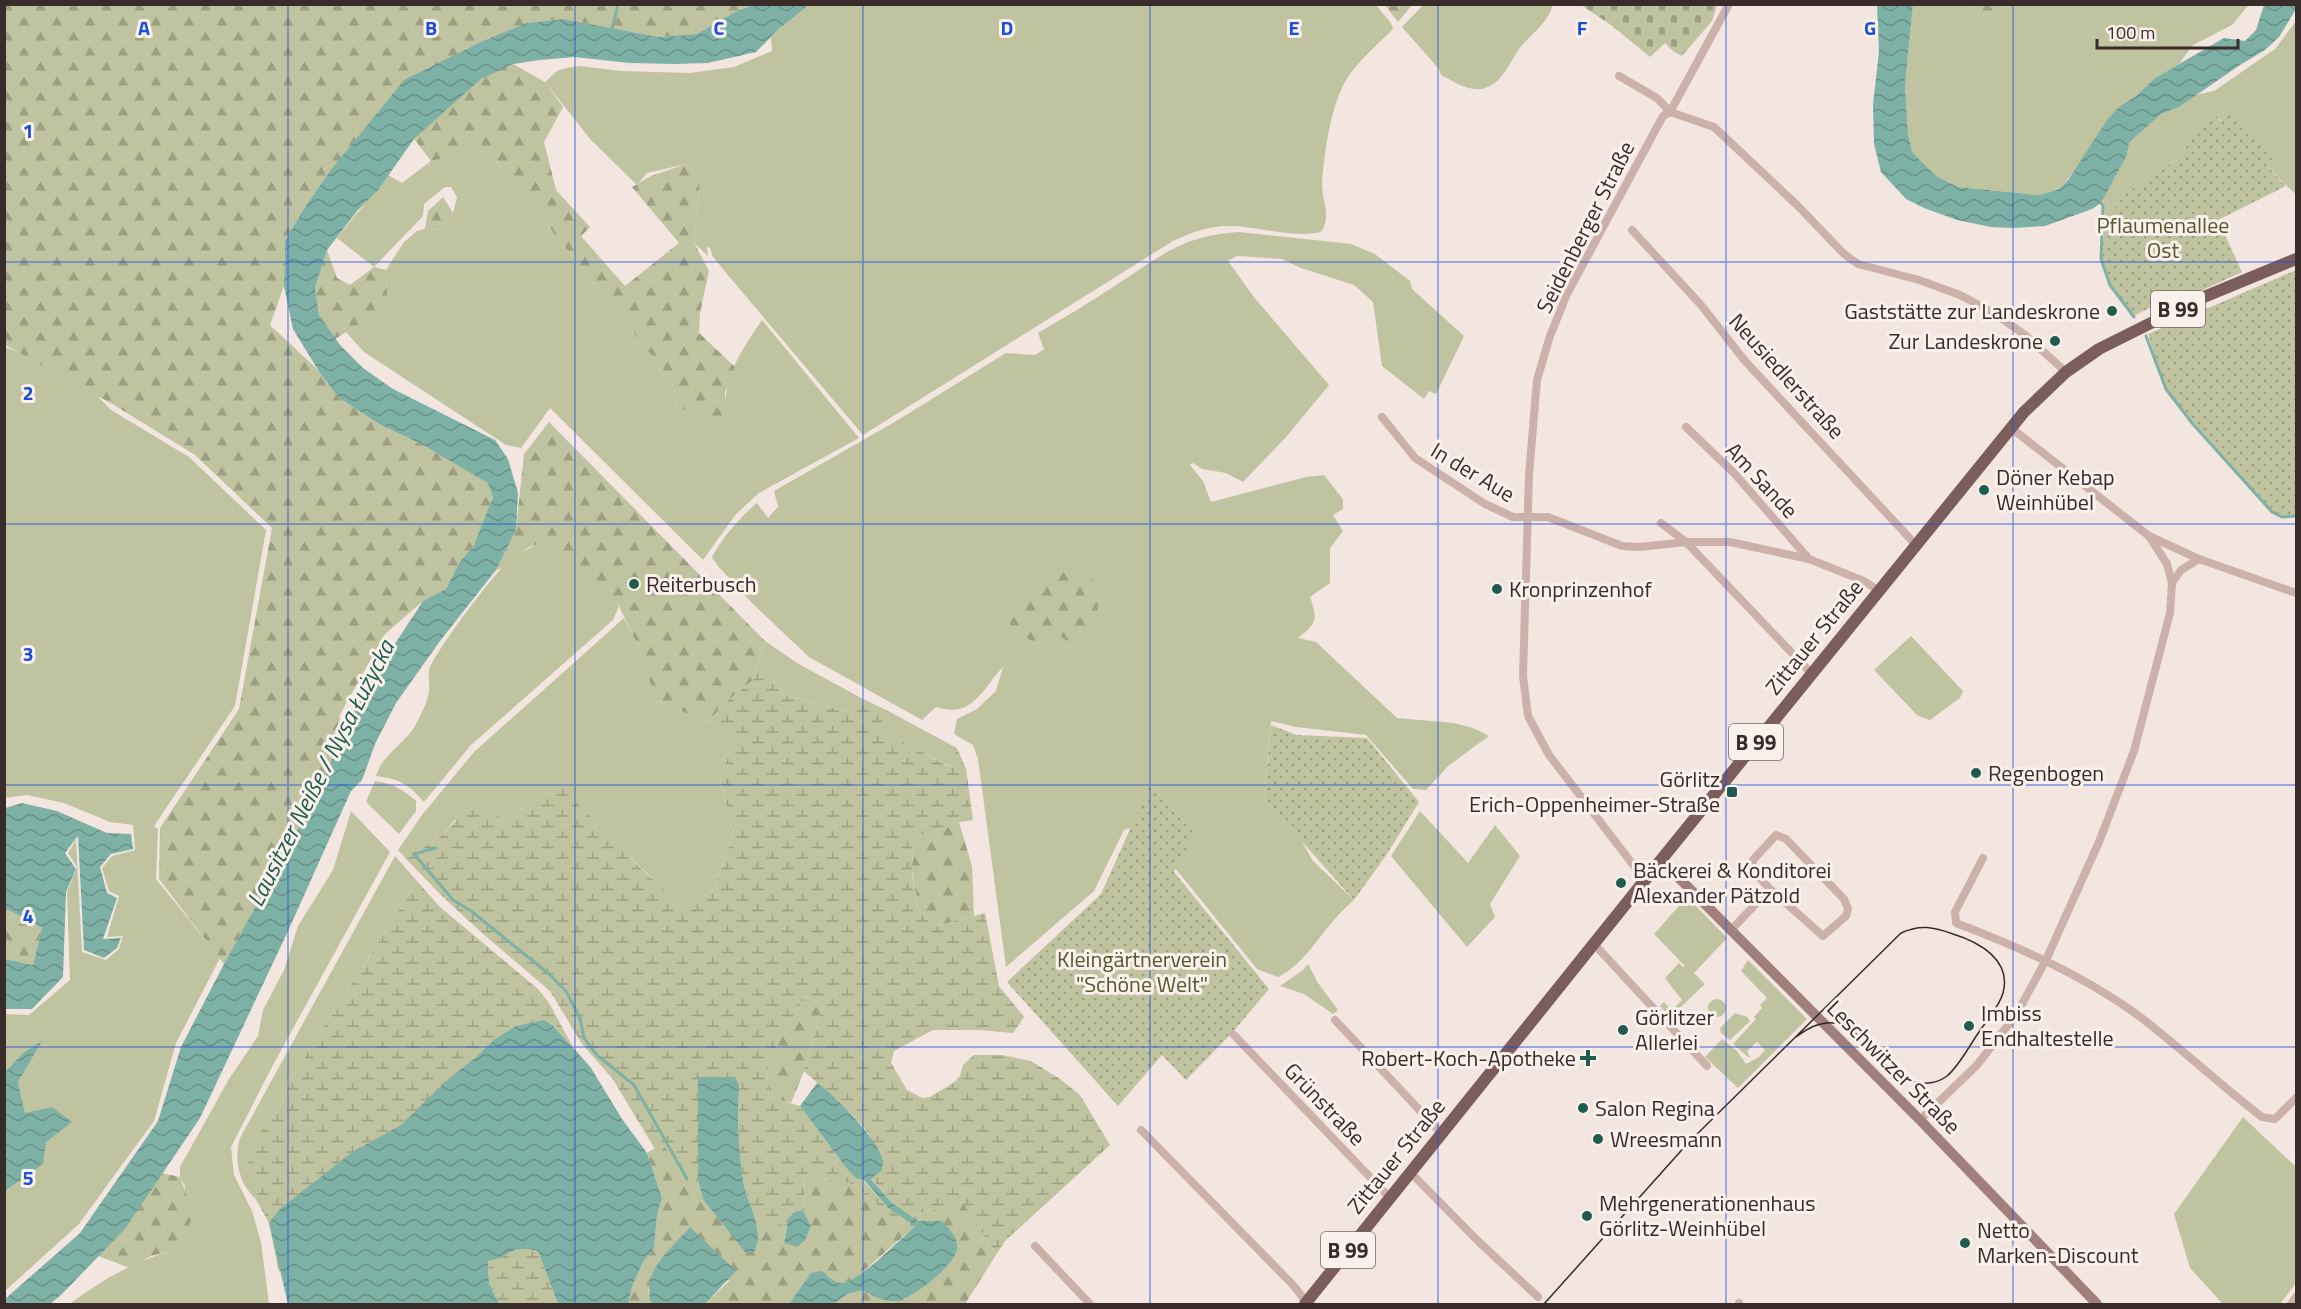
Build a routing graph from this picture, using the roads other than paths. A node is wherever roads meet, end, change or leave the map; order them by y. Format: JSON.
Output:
{"nodes":[{"id":1,"x":1729,"y":4,"type":"edge"},
{"id":2,"x":1619,"y":76,"type":"dead end"},
{"id":3,"x":1670,"y":112,"type":"junction"},
{"id":4,"x":1632,"y":230,"type":"dead end"},
{"id":5,"x":2296,"y":259,"type":"edge"},
{"id":6,"x":2066,"y":372,"type":"junction"},
{"id":7,"x":1382,"y":417,"type":"dead end"},
{"id":8,"x":1686,"y":427,"type":"dead end"},
{"id":9,"x":2010,"y":427,"type":"junction"},
{"id":10,"x":1528,"y":519,"type":"junction"},
{"id":11,"x":1661,"y":524,"type":"dead end"},
{"id":12,"x":2149,"y":537,"type":"junction"},
{"id":13,"x":1686,"y":542,"type":"junction"},
{"id":14,"x":1916,"y":545,"type":"junction"},
{"id":15,"x":1809,"y":559,"type":"junction"},
{"id":16,"x":2199,"y":559,"type":"junction"},
{"id":17,"x":2172,"y":583,"type":"junction"},
{"id":18,"x":1879,"y":591,"type":"junction"},
{"id":19,"x":2296,"y":593,"type":"edge"},
{"id":20,"x":1812,"y":674,"type":"junction"},
{"id":21,"x":1983,"y":858,"type":"dead end"},
{"id":22,"x":1661,"y":860,"type":"junction"},
{"id":23,"x":1646,"y":878,"type":"junction"},
{"id":24,"x":1770,"y":889,"type":"junction"},
{"id":25,"x":1731,"y":930,"type":"junction"},
{"id":26,"x":1593,"y":944,"type":"junction"},
{"id":27,"x":2046,"y":960,"type":"junction"},
{"id":28,"x":1335,"y":1020,"type":"dead end"},
{"id":29,"x":1234,"y":1035,"type":"dead end"},
{"id":30,"x":1707,"y":1066,"type":"dead end"},
{"id":31,"x":2296,"y":1098,"type":"edge"},
{"id":32,"x":1920,"y":1120,"type":"junction"},
{"id":33,"x":1142,"y":1130,"type":"dead end"},
{"id":34,"x":1441,"y":1133,"type":"junction"},
{"id":35,"x":1410,"y":1173,"type":"junction"},
{"id":36,"x":1390,"y":1198,"type":"junction"},
{"id":37,"x":1035,"y":1246,"type":"dead end"},
{"id":38,"x":1538,"y":1297,"type":"dead end"},
{"id":39,"x":2296,"y":1297,"type":"edge"},
{"id":40,"x":1307,"y":1304,"type":"edge"},
{"id":41,"x":1090,"y":1305,"type":"edge"},
{"id":42,"x":2097,"y":1305,"type":"edge"},
{"id":43,"x":2291,"y":1305,"type":"edge"}],
"edges":[{"from":1,"to":3,"type":"street","name":"Seidenberger Straße"},
{"from":2,"to":3,"type":"street"},
{"from":3,"to":6,"type":"street"},
{"from":3,"to":10,"type":"street","name":"Seidenberger Straße"},
{"from":4,"to":14,"type":"street","name":"Neusiedlerstraße"},
{"from":5,"to":6,"type":"main road","name":"Zittauer Straße","number":"B 99"},
{"from":6,"to":9,"type":"main road","name":"Zittauer Straße","number":"B 99"},
{"from":7,"to":10,"type":"street","name":"In der Aue"},
{"from":8,"to":15,"type":"street","name":"Am Sande"},
{"from":9,"to":12,"type":"street"},
{"from":9,"to":14,"type":"main road","name":"Zittauer Straße","number":"B 99"},
{"from":10,"to":13,"type":"street","name":"In der Aue"},
{"from":10,"to":23,"type":"street","name":"Seidenberger Straße"},
{"from":11,"to":13,"type":"street"},
{"from":12,"to":16,"type":"street"},
{"from":12,"to":17,"type":"street"},
{"from":13,"to":15,"type":"street","name":"Am Sande"},
{"from":13,"to":20,"type":"street"},
{"from":14,"to":18,"type":"main road","name":"Zittauer Straße","number":"B 99"},
{"from":15,"to":18,"type":"street","name":"Am Sande"},
{"from":16,"to":17,"type":"street"},
{"from":16,"to":19,"type":"street"},
{"from":17,"to":27,"type":"street"},
{"from":18,"to":20,"type":"main road","name":"Zittauer Straße","number":"B 99"},
{"from":20,"to":22,"type":"main road","name":"Zittauer Straße","number":"B 99"},
{"from":21,"to":27,"type":"street"},
{"from":22,"to":23,"type":"main road","name":"Zittauer Straße","number":"B 99"},
{"from":22,"to":25,"type":"street","name":"Leschwitzer Straße"},
{"from":23,"to":26,"type":"main road","name":"Zittauer Straße","number":"B 99"},
{"from":24,"to":24,"type":"street"},
{"from":24,"to":25,"type":"street"},
{"from":25,"to":32,"type":"street","name":"Leschwitzer Straße"},
{"from":26,"to":30,"type":"street"},
{"from":26,"to":34,"type":"main road","name":"Zittauer Straße","number":"B 99"},
{"from":27,"to":31,"type":"street"},
{"from":27,"to":32,"type":"street"},
{"from":28,"to":34,"type":"street"},
{"from":29,"to":36,"type":"street","name":"Grünstraße"},
{"from":32,"to":42,"type":"street","name":"Leschwitzer Straße"},
{"from":33,"to":40,"type":"street"},
{"from":34,"to":35,"type":"main road","name":"Zittauer Straße","number":"B 99"},
{"from":35,"to":36,"type":"main road","name":"Zittauer Straße","number":"B 99"},
{"from":35,"to":38,"type":"street"},
{"from":36,"to":40,"type":"main road","name":"Zittauer Straße","number":"B 99"},
{"from":37,"to":41,"type":"street"},
{"from":39,"to":43,"type":"street"}]}
